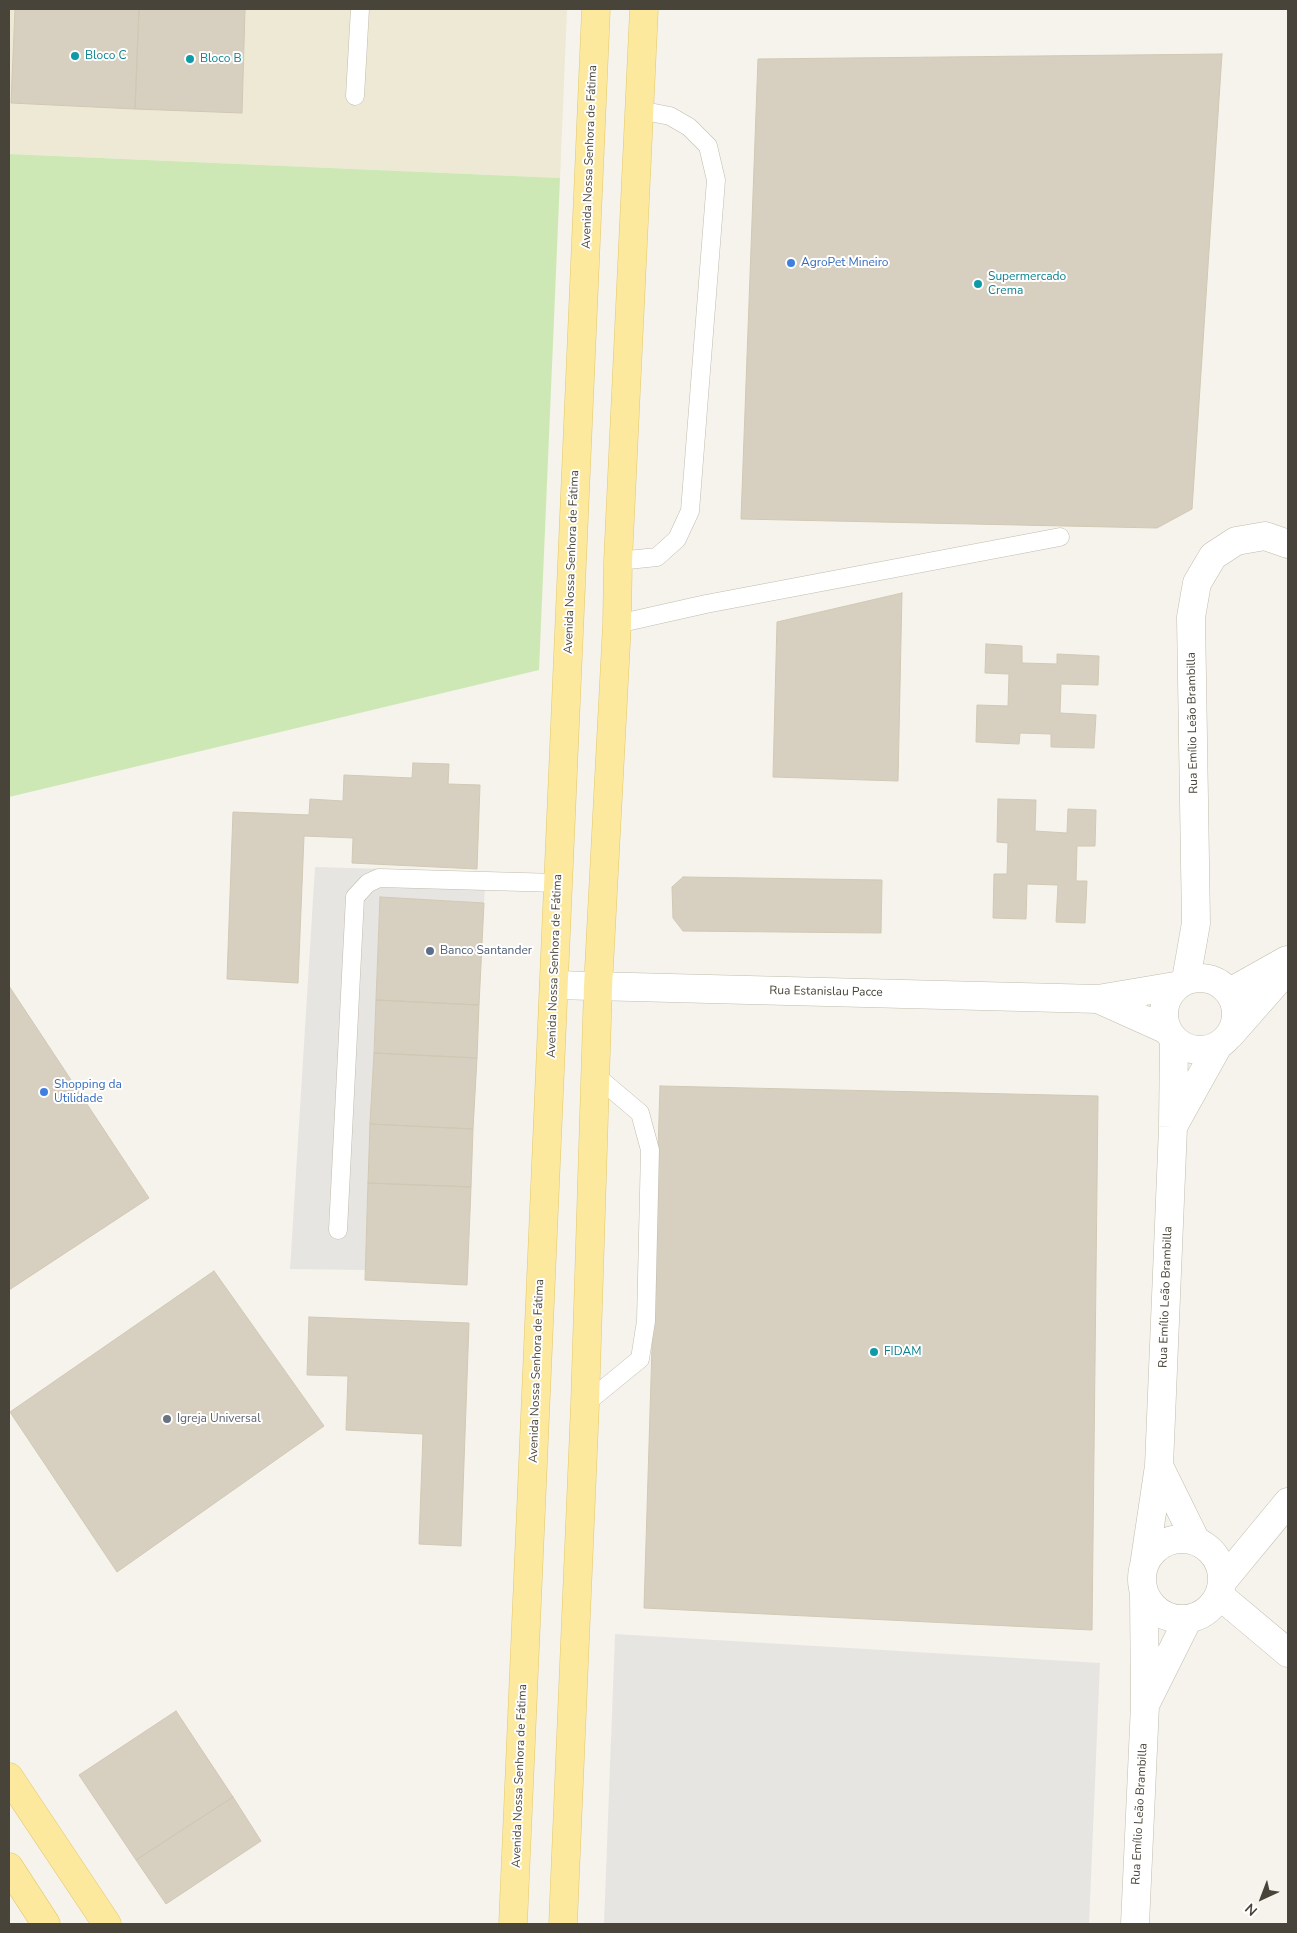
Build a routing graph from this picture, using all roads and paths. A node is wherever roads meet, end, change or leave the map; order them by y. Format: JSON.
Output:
{"nodes":[{"id":1,"x":360,"y":9,"type":"edge"},
{"id":2,"x":596,"y":9,"type":"edge"},
{"id":3,"x":644,"y":9,"type":"edge"},
{"id":4,"x":356,"y":96,"type":"dead end"},
{"id":5,"x":639,"y":110,"type":"junction"},
{"id":6,"x":1060,"y":537,"type":"dead end"},
{"id":7,"x":1288,"y":544,"type":"edge"},
{"id":8,"x":618,"y":561,"type":"junction"},
{"id":9,"x":618,"y":624,"type":"junction"},
{"id":10,"x":558,"y":883,"type":"junction"},
{"id":11,"x":1196,"y":923,"type":"junction"},
{"id":12,"x":1288,"y":960,"type":"edge"},
{"id":13,"x":1288,"y":969,"type":"edge"},
{"id":14,"x":1181,"y":983,"type":"junction"},
{"id":15,"x":554,"y":985,"type":"junction"},
{"id":16,"x":598,"y":987,"type":"junction"},
{"id":17,"x":1225,"y":988,"type":"junction"},
{"id":18,"x":1098,"y":999,"type":"junction"},
{"id":19,"x":1171,"y":1035,"type":"junction"},
{"id":20,"x":1223,"y":1042,"type":"junction"},
{"id":21,"x":595,"y":1075,"type":"junction"},
{"id":22,"x":1173,"y":1127,"type":"junction"},
{"id":23,"x":338,"y":1230,"type":"dead end"},
{"id":24,"x":585,"y":1404,"type":"junction"},
{"id":25,"x":1158,"y":1466,"type":"junction"},
{"id":26,"x":1288,"y":1502,"type":"edge"},
{"id":27,"x":1265,"y":1532,"type":"junction"},
{"id":28,"x":1202,"y":1544,"type":"junction"},
{"id":29,"x":1144,"y":1579,"type":"junction"},
{"id":30,"x":1220,"y":1589,"type":"junction"},
{"id":31,"x":1194,"y":1617,"type":"junction"},
{"id":32,"x":1279,"y":1645,"type":"edge"},
{"id":33,"x":1145,"y":1705,"type":"junction"},
{"id":34,"x":9,"y":1777,"type":"edge"},
{"id":35,"x":9,"y":1867,"type":"edge"},
{"id":36,"x":46,"y":1924,"type":"edge"},
{"id":37,"x":107,"y":1924,"type":"edge"},
{"id":38,"x":513,"y":1924,"type":"edge"},
{"id":39,"x":563,"y":1924,"type":"edge"},
{"id":40,"x":1136,"y":1924,"type":"edge"}],
"edges":[{"from":1,"to":4,"type":"lane"},
{"from":2,"to":10,"type":"main road","name":"Avenida Nossa Senhora de Fátima"},
{"from":3,"to":5,"type":"main road"},
{"from":5,"to":8,"type":"main road"},
{"from":5,"to":8,"type":"lane"},
{"from":6,"to":9,"type":"lane"},
{"from":7,"to":11,"type":"street","name":"Rua Emílio Leão Brambilla"},
{"from":8,"to":9,"type":"main road"},
{"from":9,"to":16,"type":"main road"},
{"from":10,"to":15,"type":"main road","name":"Avenida Nossa Senhora de Fátima"},
{"from":10,"to":23,"type":"lane"},
{"from":11,"to":14,"type":"street","name":"Rua Emílio Leão Brambilla"},
{"from":11,"to":17,"type":"street","name":"Rua Emílio Leão Brambilla"},
{"from":12,"to":17,"type":"street"},
{"from":13,"to":20,"type":"street"},
{"from":14,"to":17,"type":"street"},
{"from":14,"to":18,"type":"street","name":"Rua Estanislau Pacce"},
{"from":14,"to":19,"type":"street"},
{"from":15,"to":16,"type":"street","name":"Rua Estanislau Pacce"},
{"from":15,"to":38,"type":"main road","name":"Avenida Nossa Senhora de Fátima"},
{"from":16,"to":18,"type":"street","name":"Rua Estanislau Pacce"},
{"from":16,"to":21,"type":"main road"},
{"from":17,"to":20,"type":"street"},
{"from":18,"to":19,"type":"street","name":"Rua Estanislau Pacce"},
{"from":19,"to":20,"type":"street"},
{"from":19,"to":22,"type":"street","name":"Rua Emílio Leão Brambilla"},
{"from":20,"to":22,"type":"street","name":"Rua Emílio Leão Brambilla"},
{"from":21,"to":24,"type":"main road"},
{"from":21,"to":24,"type":"lane"},
{"from":22,"to":25,"type":"street","name":"Rua Emílio Leão Brambilla"},
{"from":24,"to":39,"type":"main road"},
{"from":25,"to":28,"type":"street","name":"Rua Emílio Leão Brambilla"},
{"from":25,"to":29,"type":"street","name":"Rua Emílio Leão Brambilla"},
{"from":26,"to":27,"type":"street"},
{"from":27,"to":28,"type":"street"},
{"from":27,"to":30,"type":"street"},
{"from":28,"to":29,"type":"street"},
{"from":28,"to":30,"type":"street"},
{"from":29,"to":31,"type":"street"},
{"from":29,"to":33,"type":"street","name":"Rua Emílio Leão Brambilla"},
{"from":30,"to":31,"type":"street"},
{"from":30,"to":32,"type":"street"},
{"from":31,"to":32,"type":"street"},
{"from":31,"to":33,"type":"street","name":"Rua Emílio Leão Brambilla"},
{"from":33,"to":40,"type":"street","name":"Rua Emílio Leão Brambilla"},
{"from":34,"to":37,"type":"main road"},
{"from":35,"to":36,"type":"main road"}]}
